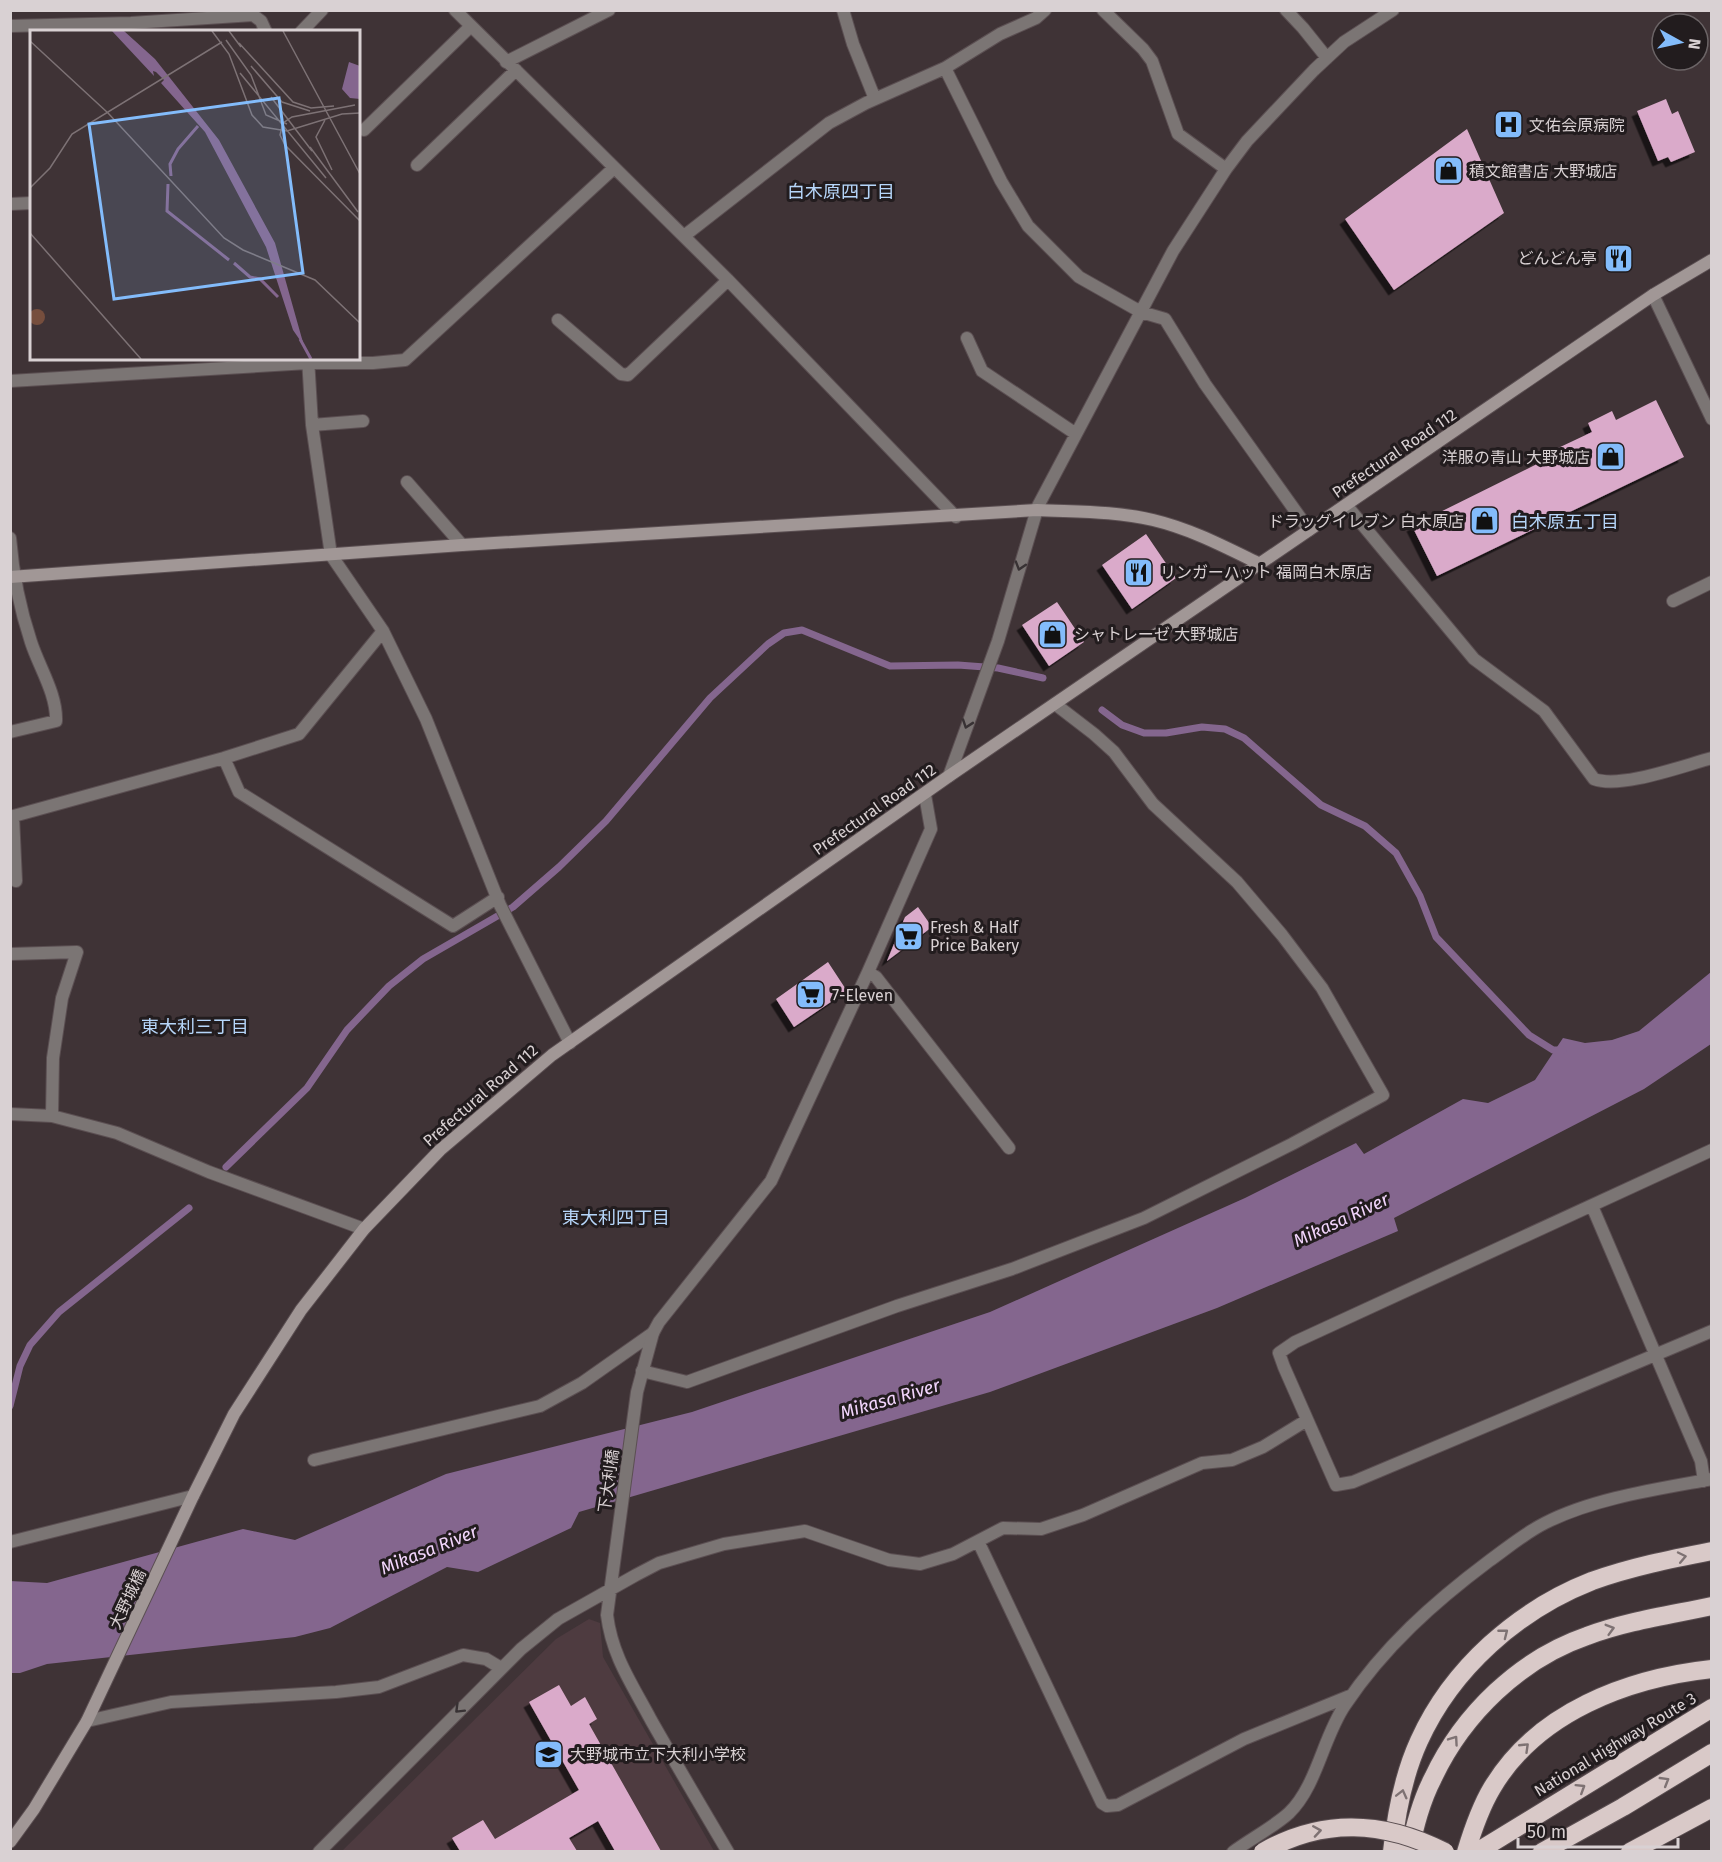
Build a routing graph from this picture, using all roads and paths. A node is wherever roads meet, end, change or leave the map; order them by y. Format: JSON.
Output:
{"nodes":[{"id":1,"x":322,"y":10,"type":"edge"},
{"id":2,"x":455,"y":10,"type":"edge"},
{"id":3,"x":609,"y":10,"type":"edge"},
{"id":4,"x":843,"y":10,"type":"edge"},
{"id":5,"x":1045,"y":10,"type":"edge"},
{"id":6,"x":1103,"y":10,"type":"edge"},
{"id":7,"x":1286,"y":10,"type":"edge"},
{"id":8,"x":1392,"y":10,"type":"edge"},
{"id":9,"x":130,"y":17,"type":"edge"},
{"id":10,"x":10,"y":26,"type":"edge"},
{"id":11,"x":471,"y":26,"type":"junction"},
{"id":12,"x":265,"y":30,"type":"edge"},
{"id":13,"x":302,"y":30,"type":"edge"},
{"id":14,"x":1327,"y":58,"type":"junction"},
{"id":15,"x":511,"y":66,"type":"junction"},
{"id":16,"x":945,"y":68,"type":"junction"},
{"id":17,"x":875,"y":99,"type":"junction"},
{"id":18,"x":364,"y":130,"type":"dead end"},
{"id":19,"x":417,"y":165,"type":"dead end"},
{"id":20,"x":614,"y":168,"type":"junction"},
{"id":21,"x":1226,"y":169,"type":"junction"},
{"id":22,"x":30,"y":202,"type":"edge"},
{"id":23,"x":10,"y":204,"type":"edge"},
{"id":24,"x":684,"y":236,"type":"junction"},
{"id":25,"x":1712,"y":260,"type":"edge"},
{"id":26,"x":728,"y":280,"type":"junction"},
{"id":27,"x":1653,"y":295,"type":"junction"},
{"id":28,"x":1141,"y":312,"type":"junction"},
{"id":29,"x":558,"y":320,"type":"dead end"},
{"id":30,"x":967,"y":338,"type":"dead end"},
{"id":31,"x":308,"y":361,"type":"edge"},
{"id":32,"x":10,"y":381,"type":"edge"},
{"id":33,"x":1712,"y":418,"type":"edge"},
{"id":34,"x":363,"y":421,"type":"dead end"},
{"id":35,"x":312,"y":425,"type":"junction"},
{"id":36,"x":1076,"y":434,"type":"junction"},
{"id":37,"x":407,"y":482,"type":"dead end"},
{"id":38,"x":1347,"y":506,"type":"junction"},
{"id":39,"x":1037,"y":510,"type":"junction"},
{"id":40,"x":956,"y":517,"type":"junction"},
{"id":41,"x":1309,"y":530,"type":"junction"},
{"id":42,"x":10,"y":538,"type":"edge"},
{"id":43,"x":462,"y":545,"type":"junction"},
{"id":44,"x":331,"y":555,"type":"junction"},
{"id":45,"x":1260,"y":564,"type":"junction"},
{"id":46,"x":12,"y":576,"type":"edge"},
{"id":47,"x":1712,"y":582,"type":"edge"},
{"id":48,"x":1673,"y":601,"type":"dead end"},
{"id":49,"x":383,"y":631,"type":"junction"},
{"id":50,"x":1055,"y":704,"type":"junction"},
{"id":51,"x":10,"y":732,"type":"edge"},
{"id":52,"x":224,"y":758,"type":"junction"},
{"id":53,"x":1712,"y":758,"type":"edge"},
{"id":54,"x":949,"y":776,"type":"junction"},
{"id":55,"x":924,"y":795,"type":"junction"},
{"id":56,"x":12,"y":816,"type":"edge"},
{"id":57,"x":16,"y":881,"type":"dead end"},
{"id":58,"x":499,"y":901,"type":"junction"},
{"id":59,"x":10,"y":954,"type":"edge"},
{"id":60,"x":868,"y":972,"type":"junction"},
{"id":61,"x":570,"y":1043,"type":"junction"},
{"id":62,"x":10,"y":1114,"type":"edge"},
{"id":63,"x":52,"y":1116,"type":"junction"},
{"id":64,"x":1009,"y":1148,"type":"dead end"},
{"id":65,"x":1712,"y":1150,"type":"edge"},
{"id":66,"x":1592,"y":1206,"type":"junction"},
{"id":67,"x":364,"y":1229,"type":"junction"},
{"id":68,"x":1712,"y":1331,"type":"edge"},
{"id":69,"x":653,"y":1333,"type":"junction"},
{"id":70,"x":1656,"y":1355,"type":"junction"},
{"id":71,"x":642,"y":1371,"type":"junction"},
{"id":72,"x":1307,"y":1420,"type":"junction"},
{"id":73,"x":314,"y":1460,"type":"dead end"},
{"id":74,"x":1708,"y":1480,"type":"edge"},
{"id":75,"x":193,"y":1496,"type":"junction"},
{"id":76,"x":185,"y":1515,"type":"joint"},
{"id":77,"x":978,"y":1541,"type":"junction"},
{"id":78,"x":10,"y":1542,"type":"edge"},
{"id":79,"x":1712,"y":1551,"type":"edge"},
{"id":80,"x":610,"y":1590,"type":"junction"},
{"id":81,"x":1712,"y":1606,"type":"edge"},
{"id":82,"x":501,"y":1668,"type":"junction"},
{"id":83,"x":1712,"y":1669,"type":"edge"},
{"id":84,"x":1352,"y":1695,"type":"junction"},
{"id":85,"x":1712,"y":1708,"type":"edge"},
{"id":86,"x":87,"y":1721,"type":"junction"},
{"id":87,"x":1712,"y":1753,"type":"edge"},
{"id":88,"x":1712,"y":1808,"type":"edge"},
{"id":89,"x":10,"y":1842,"type":"edge"},
{"id":90,"x":319,"y":1851,"type":"edge"},
{"id":91,"x":728,"y":1851,"type":"edge"},
{"id":92,"x":1233,"y":1851,"type":"edge"},
{"id":93,"x":1263,"y":1851,"type":"edge"},
{"id":94,"x":1392,"y":1851,"type":"edge"},
{"id":95,"x":1409,"y":1851,"type":"edge"},
{"id":96,"x":1445,"y":1851,"type":"edge"},
{"id":97,"x":1466,"y":1851,"type":"edge"},
{"id":98,"x":1477,"y":1851,"type":"edge"},
{"id":99,"x":1542,"y":1851,"type":"edge"},
{"id":100,"x":1630,"y":1851,"type":"edge"}],
"edges":[{"from":1,"to":13,"type":"street"},
{"from":2,"to":11,"type":"street"},
{"from":3,"to":15,"type":"street"},
{"from":4,"to":17,"type":"street"},
{"from":5,"to":16,"type":"street"},
{"from":6,"to":21,"type":"street"},
{"from":7,"to":14,"type":"street"},
{"from":8,"to":14,"type":"street"},
{"from":9,"to":10,"type":"street"},
{"from":9,"to":12,"type":"street"},
{"from":11,"to":15,"type":"street"},
{"from":11,"to":18,"type":"street"},
{"from":14,"to":21,"type":"street"},
{"from":15,"to":19,"type":"street"},
{"from":15,"to":20,"type":"street"},
{"from":16,"to":17,"type":"street"},
{"from":16,"to":28,"type":"street"},
{"from":17,"to":24,"type":"street"},
{"from":20,"to":24,"type":"street"},
{"from":20,"to":31,"type":"street"},
{"from":21,"to":28,"type":"street"},
{"from":22,"to":23,"type":"street"},
{"from":24,"to":26,"type":"street"},
{"from":25,"to":27,"type":"main road","name":"Prefectural Road 112"},
{"from":26,"to":29,"type":"street"},
{"from":26,"to":40,"type":"street"},
{"from":27,"to":33,"type":"street"},
{"from":27,"to":38,"type":"main road","name":"Prefectural Road 112"},
{"from":28,"to":36,"type":"street"},
{"from":28,"to":41,"type":"street"},
{"from":30,"to":36,"type":"street"},
{"from":31,"to":32,"type":"street"},
{"from":31,"to":35,"type":"street"},
{"from":34,"to":35,"type":"street"},
{"from":35,"to":44,"type":"street"},
{"from":36,"to":39,"type":"street"},
{"from":37,"to":43,"type":"street"},
{"from":38,"to":41,"type":"main road","name":"Prefectural Road 112"},
{"from":38,"to":53,"type":"street"},
{"from":39,"to":40,"type":"main road"},
{"from":39,"to":45,"type":"main road"},
{"from":39,"to":54,"type":"street","one_way":true},
{"from":40,"to":43,"type":"main road"},
{"from":41,"to":45,"type":"main road","name":"Prefectural Road 112"},
{"from":42,"to":46,"type":"street"},
{"from":43,"to":44,"type":"main road"},
{"from":44,"to":46,"type":"main road"},
{"from":44,"to":49,"type":"street"},
{"from":45,"to":50,"type":"main road","name":"Prefectural Road 112"},
{"from":46,"to":51,"type":"street"},
{"from":47,"to":48,"type":"street"},
{"from":49,"to":52,"type":"street"},
{"from":49,"to":58,"type":"street"},
{"from":50,"to":54,"type":"main road","name":"Prefectural Road 112"},
{"from":50,"to":71,"type":"street"},
{"from":52,"to":56,"type":"street"},
{"from":52,"to":58,"type":"street"},
{"from":54,"to":55,"type":"main road","name":"Prefectural Road 112"},
{"from":55,"to":60,"type":"street"},
{"from":55,"to":61,"type":"main road","name":"Prefectural Road 112"},
{"from":56,"to":57,"type":"street"},
{"from":58,"to":61,"type":"street"},
{"from":59,"to":63,"type":"street"},
{"from":60,"to":64,"type":"street"},
{"from":60,"to":69,"type":"street"},
{"from":61,"to":67,"type":"main road","name":"Prefectural Road 112"},
{"from":62,"to":63,"type":"street"},
{"from":63,"to":67,"type":"street"},
{"from":65,"to":66,"type":"street"},
{"from":66,"to":70,"type":"street"},
{"from":66,"to":72,"type":"street"},
{"from":67,"to":75,"type":"main road","name":"Prefectural Road 112"},
{"from":68,"to":70,"type":"street"},
{"from":69,"to":71,"type":"street","name":"下大利橋"},
{"from":69,"to":73,"type":"street"},
{"from":70,"to":72,"type":"street"},
{"from":70,"to":74,"type":"street"},
{"from":71,"to":80,"type":"street","name":"下大利橋"},
{"from":72,"to":77,"type":"street"},
{"from":74,"to":84,"type":"street"},
{"from":75,"to":76,"type":"main road","name":"Prefectural Road 112"},
{"from":75,"to":78,"type":"street"},
{"from":76,"to":86,"type":"main road","name":"大野城橋"},
{"from":77,"to":80,"type":"street"},
{"from":77,"to":84,"type":"street"},
{"from":94,"to":79,"type":"highway","one_way":true},
{"from":80,"to":82,"type":"street"},
{"from":80,"to":91,"type":"street","name":"下大利橋"},
{"from":95,"to":81,"type":"highway","one_way":true},
{"from":82,"to":86,"type":"street"},
{"from":82,"to":90,"type":"street","one_way":true},
{"from":97,"to":83,"type":"highway","one_way":true},
{"from":84,"to":92,"type":"street"},
{"from":98,"to":85,"type":"highway","name":"National Highway Route 3","one_way":true},
{"from":86,"to":89,"type":"main road"},
{"from":99,"to":87,"type":"highway","one_way":true},
{"from":88,"to":100,"type":"highway"},
{"from":93,"to":96,"type":"highway","one_way":true,"bridge":true}]}
